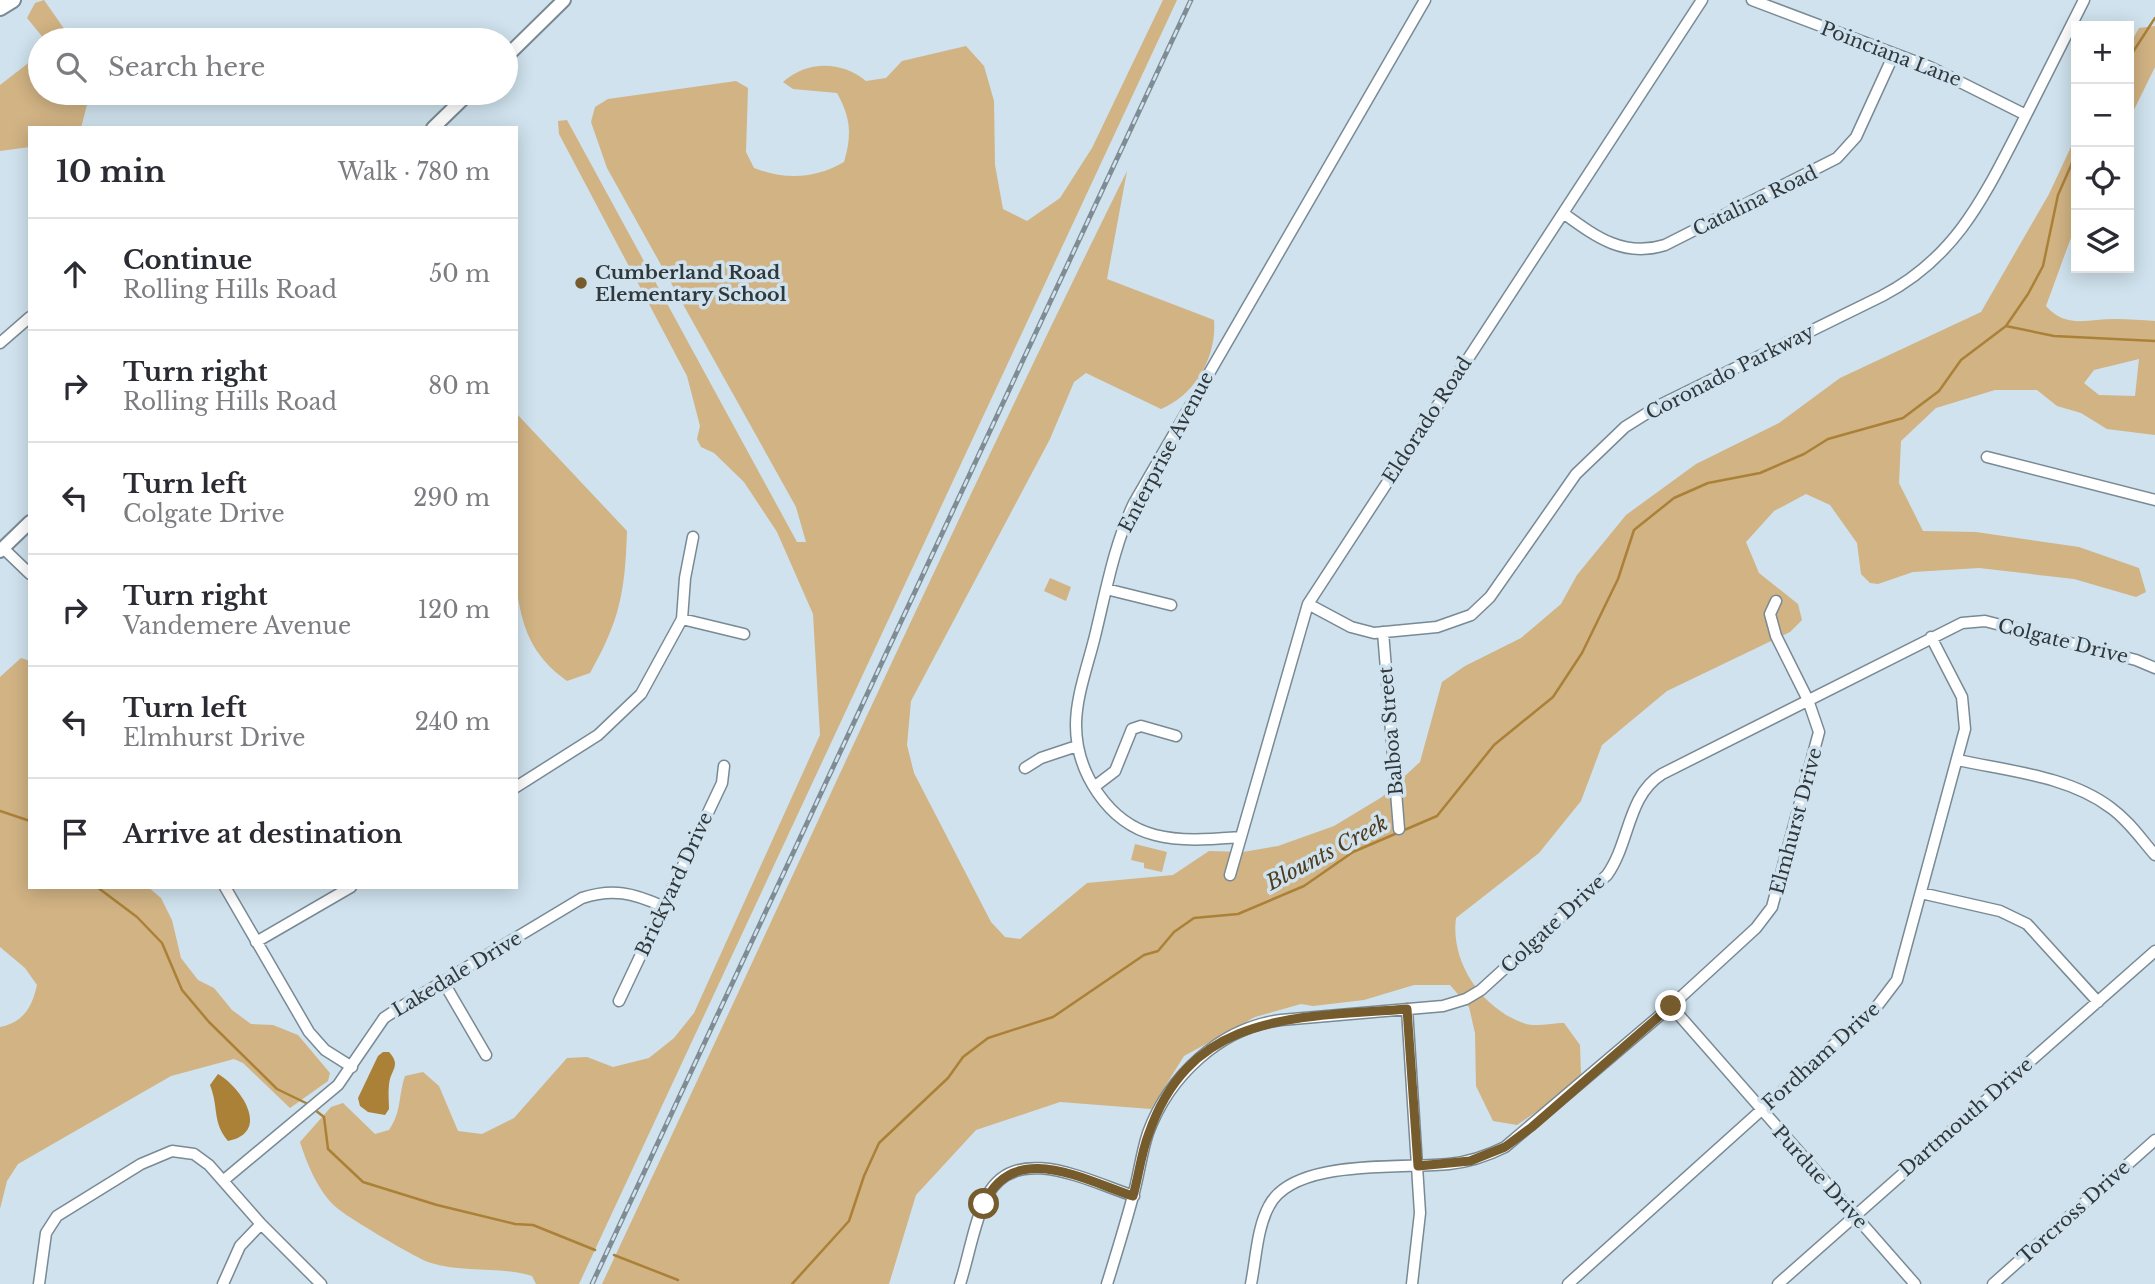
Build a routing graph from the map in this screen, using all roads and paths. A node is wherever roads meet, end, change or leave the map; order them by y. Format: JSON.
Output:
{"nodes":[{"id":1,"x":13,"y":0,"type":"edge"},
{"id":2,"x":565,"y":0,"type":"edge"},
{"id":3,"x":1425,"y":0,"type":"edge"},
{"id":4,"x":1702,"y":0,"type":"edge"},
{"id":5,"x":1752,"y":0,"type":"edge"},
{"id":6,"x":2084,"y":0,"type":"edge"},
{"id":7,"x":0,"y":8,"type":"edge"},
{"id":8,"x":518,"y":45,"type":"edge"},
{"id":9,"x":1894,"y":54,"type":"junction"},
{"id":10,"x":457,"y":105,"type":"edge"},
{"id":11,"x":2026,"y":115,"type":"junction"},
{"id":12,"x":435,"y":126,"type":"edge"},
{"id":13,"x":1563,"y":213,"type":"junction"},
{"id":14,"x":28,"y":319,"type":"edge"},
{"id":15,"x":0,"y":343,"type":"edge"},
{"id":16,"x":1987,"y":457,"type":"dead end"},
{"id":17,"x":2155,"y":500,"type":"edge"},
{"id":18,"x":28,"y":524,"type":"edge"},
{"id":19,"x":694,"y":537,"type":"dead end"},
{"id":20,"x":2,"y":550,"type":"edge"},
{"id":21,"x":28,"y":572,"type":"edge"},
{"id":22,"x":1106,"y":589,"type":"junction"},
{"id":23,"x":1776,"y":601,"type":"dead end"},
{"id":24,"x":1308,"y":604,"type":"junction"},
{"id":25,"x":1171,"y":605,"type":"dead end"},
{"id":26,"x":682,"y":619,"type":"junction"},
{"id":27,"x":1384,"y":632,"type":"junction"},
{"id":28,"x":744,"y":634,"type":"dead end"},
{"id":29,"x":1931,"y":637,"type":"junction"},
{"id":30,"x":2155,"y":668,"type":"edge"},
{"id":31,"x":1808,"y":700,"type":"junction"},
{"id":32,"x":1176,"y":736,"type":"dead end"},
{"id":33,"x":1077,"y":746,"type":"junction"},
{"id":34,"x":1958,"y":760,"type":"junction"},
{"id":35,"x":724,"y":766,"type":"dead end"},
{"id":36,"x":1025,"y":768,"type":"dead end"},
{"id":37,"x":518,"y":786,"type":"edge"},
{"id":38,"x":1094,"y":787,"type":"junction"},
{"id":39,"x":1399,"y":829,"type":"dead end"},
{"id":40,"x":1240,"y":838,"type":"junction"},
{"id":41,"x":2155,"y":855,"type":"edge"},
{"id":42,"x":1230,"y":876,"type":"dead end"},
{"id":43,"x":226,"y":889,"type":"edge"},
{"id":44,"x":348,"y":889,"type":"edge"},
{"id":45,"x":1921,"y":893,"type":"junction"},
{"id":46,"x":662,"y":906,"type":"junction"},
{"id":47,"x":256,"y":942,"type":"junction"},
{"id":48,"x":2155,"y":951,"type":"edge"},
{"id":49,"x":444,"y":983,"type":"junction"},
{"id":50,"x":619,"y":1001,"type":"dead end"},
{"id":51,"x":2098,"y":1002,"type":"junction"},
{"id":52,"x":1671,"y":1006,"type":"junction"},
{"id":53,"x":1407,"y":1009,"type":"junction"},
{"id":54,"x":486,"y":1055,"type":"dead end"},
{"id":55,"x":352,"y":1067,"type":"junction"},
{"id":56,"x":1761,"y":1110,"type":"junction"},
{"id":57,"x":2155,"y":1140,"type":"edge"},
{"id":58,"x":1418,"y":1166,"type":"junction"},
{"id":59,"x":224,"y":1180,"type":"junction"},
{"id":60,"x":1133,"y":1196,"type":"junction"},
{"id":61,"x":1855,"y":1216,"type":"junction"},
{"id":62,"x":261,"y":1224,"type":"junction"},
{"id":63,"x":39,"y":1284,"type":"edge"},
{"id":64,"x":223,"y":1284,"type":"edge"},
{"id":65,"x":321,"y":1284,"type":"edge"},
{"id":66,"x":960,"y":1284,"type":"edge"},
{"id":67,"x":1107,"y":1284,"type":"edge"},
{"id":68,"x":1251,"y":1284,"type":"edge"},
{"id":69,"x":1412,"y":1284,"type":"edge"},
{"id":70,"x":1568,"y":1284,"type":"edge"},
{"id":71,"x":1778,"y":1284,"type":"edge"},
{"id":72,"x":1915,"y":1284,"type":"edge"},
{"id":73,"x":1993,"y":1284,"type":"edge"}],
"edges":[{"from":1,"to":7,"type":"highway"},
{"from":2,"to":8,"type":"main road"},
{"from":3,"to":22,"type":"street","name":"Enterprise Avenue"},
{"from":4,"to":13,"type":"street","name":"Eldorado Road"},
{"from":5,"to":9,"type":"street","name":"Poinciana Lane"},
{"from":6,"to":11,"type":"street","name":"Coronado Parkway"},
{"from":9,"to":11,"type":"street","name":"Poinciana Lane"},
{"from":9,"to":13,"type":"street","name":"Catalina Road"},
{"from":10,"to":12,"type":"main road"},
{"from":11,"to":27,"type":"street","name":"Coronado Parkway"},
{"from":13,"to":24,"type":"street","name":"Eldorado Road"},
{"from":14,"to":15,"type":"street"},
{"from":16,"to":17,"type":"street"},
{"from":18,"to":20,"type":"main road"},
{"from":19,"to":26,"type":"street"},
{"from":20,"to":21,"type":"street"},
{"from":22,"to":25,"type":"street"},
{"from":22,"to":33,"type":"street","name":"Enterprise Avenue"},
{"from":23,"to":31,"type":"street","name":"Elmhurst Drive"},
{"from":24,"to":27,"type":"street","name":"Coronado Parkway"},
{"from":24,"to":40,"type":"street","name":"Eldorado Road"},
{"from":26,"to":28,"type":"street"},
{"from":26,"to":37,"type":"street"},
{"from":27,"to":39,"type":"street","name":"Balboa Street"},
{"from":29,"to":30,"type":"street","name":"Colgate Drive"},
{"from":29,"to":31,"type":"street","name":"Colgate Drive"},
{"from":29,"to":34,"type":"street","name":"Fordham Drive"},
{"from":31,"to":52,"type":"street","name":"Elmhurst Drive"},
{"from":31,"to":53,"type":"street","name":"Colgate Drive"},
{"from":32,"to":38,"type":"street"},
{"from":33,"to":36,"type":"street"},
{"from":33,"to":38,"type":"street","name":"Enterprise Avenue"},
{"from":34,"to":41,"type":"street"},
{"from":34,"to":45,"type":"street","name":"Fordham Drive"},
{"from":35,"to":46,"type":"street","name":"Brickyard Drive"},
{"from":38,"to":40,"type":"street","name":"Enterprise Avenue"},
{"from":40,"to":42,"type":"street","name":"Eldorado Road"},
{"from":43,"to":47,"type":"street"},
{"from":44,"to":47,"type":"street"},
{"from":45,"to":51,"type":"street"},
{"from":45,"to":56,"type":"street","name":"Fordham Drive"},
{"from":46,"to":49,"type":"street","name":"Lakedale Drive"},
{"from":46,"to":50,"type":"street","name":"Brickyard Drive"},
{"from":47,"to":55,"type":"street"},
{"from":48,"to":51,"type":"street","name":"Dartmouth Drive"},
{"from":49,"to":54,"type":"street"},
{"from":49,"to":55,"type":"street","name":"Lakedale Drive"},
{"from":51,"to":61,"type":"street","name":"Dartmouth Drive"},
{"from":52,"to":56,"type":"street","name":"Purdue Drive"},
{"from":52,"to":58,"type":"street","name":"Elmhurst Drive"},
{"from":53,"to":58,"type":"street"},
{"from":53,"to":60,"type":"street","name":"Colgate Drive"},
{"from":55,"to":59,"type":"street","name":"Lakedale Drive"},
{"from":56,"to":61,"type":"street","name":"Purdue Drive"},
{"from":56,"to":70,"type":"street","name":"Fordham Drive"},
{"from":57,"to":73,"type":"street","name":"Torcross Drive"},
{"from":58,"to":68,"type":"street","name":"Elmhurst Drive"},
{"from":58,"to":69,"type":"street"},
{"from":59,"to":62,"type":"street"},
{"from":59,"to":63,"type":"street"},
{"from":60,"to":66,"type":"street"},
{"from":60,"to":67,"type":"street","name":"Colgate Drive"},
{"from":61,"to":71,"type":"street","name":"Dartmouth Drive"},
{"from":61,"to":72,"type":"street","name":"Purdue Drive"},
{"from":62,"to":64,"type":"street"},
{"from":62,"to":65,"type":"street"}]}
